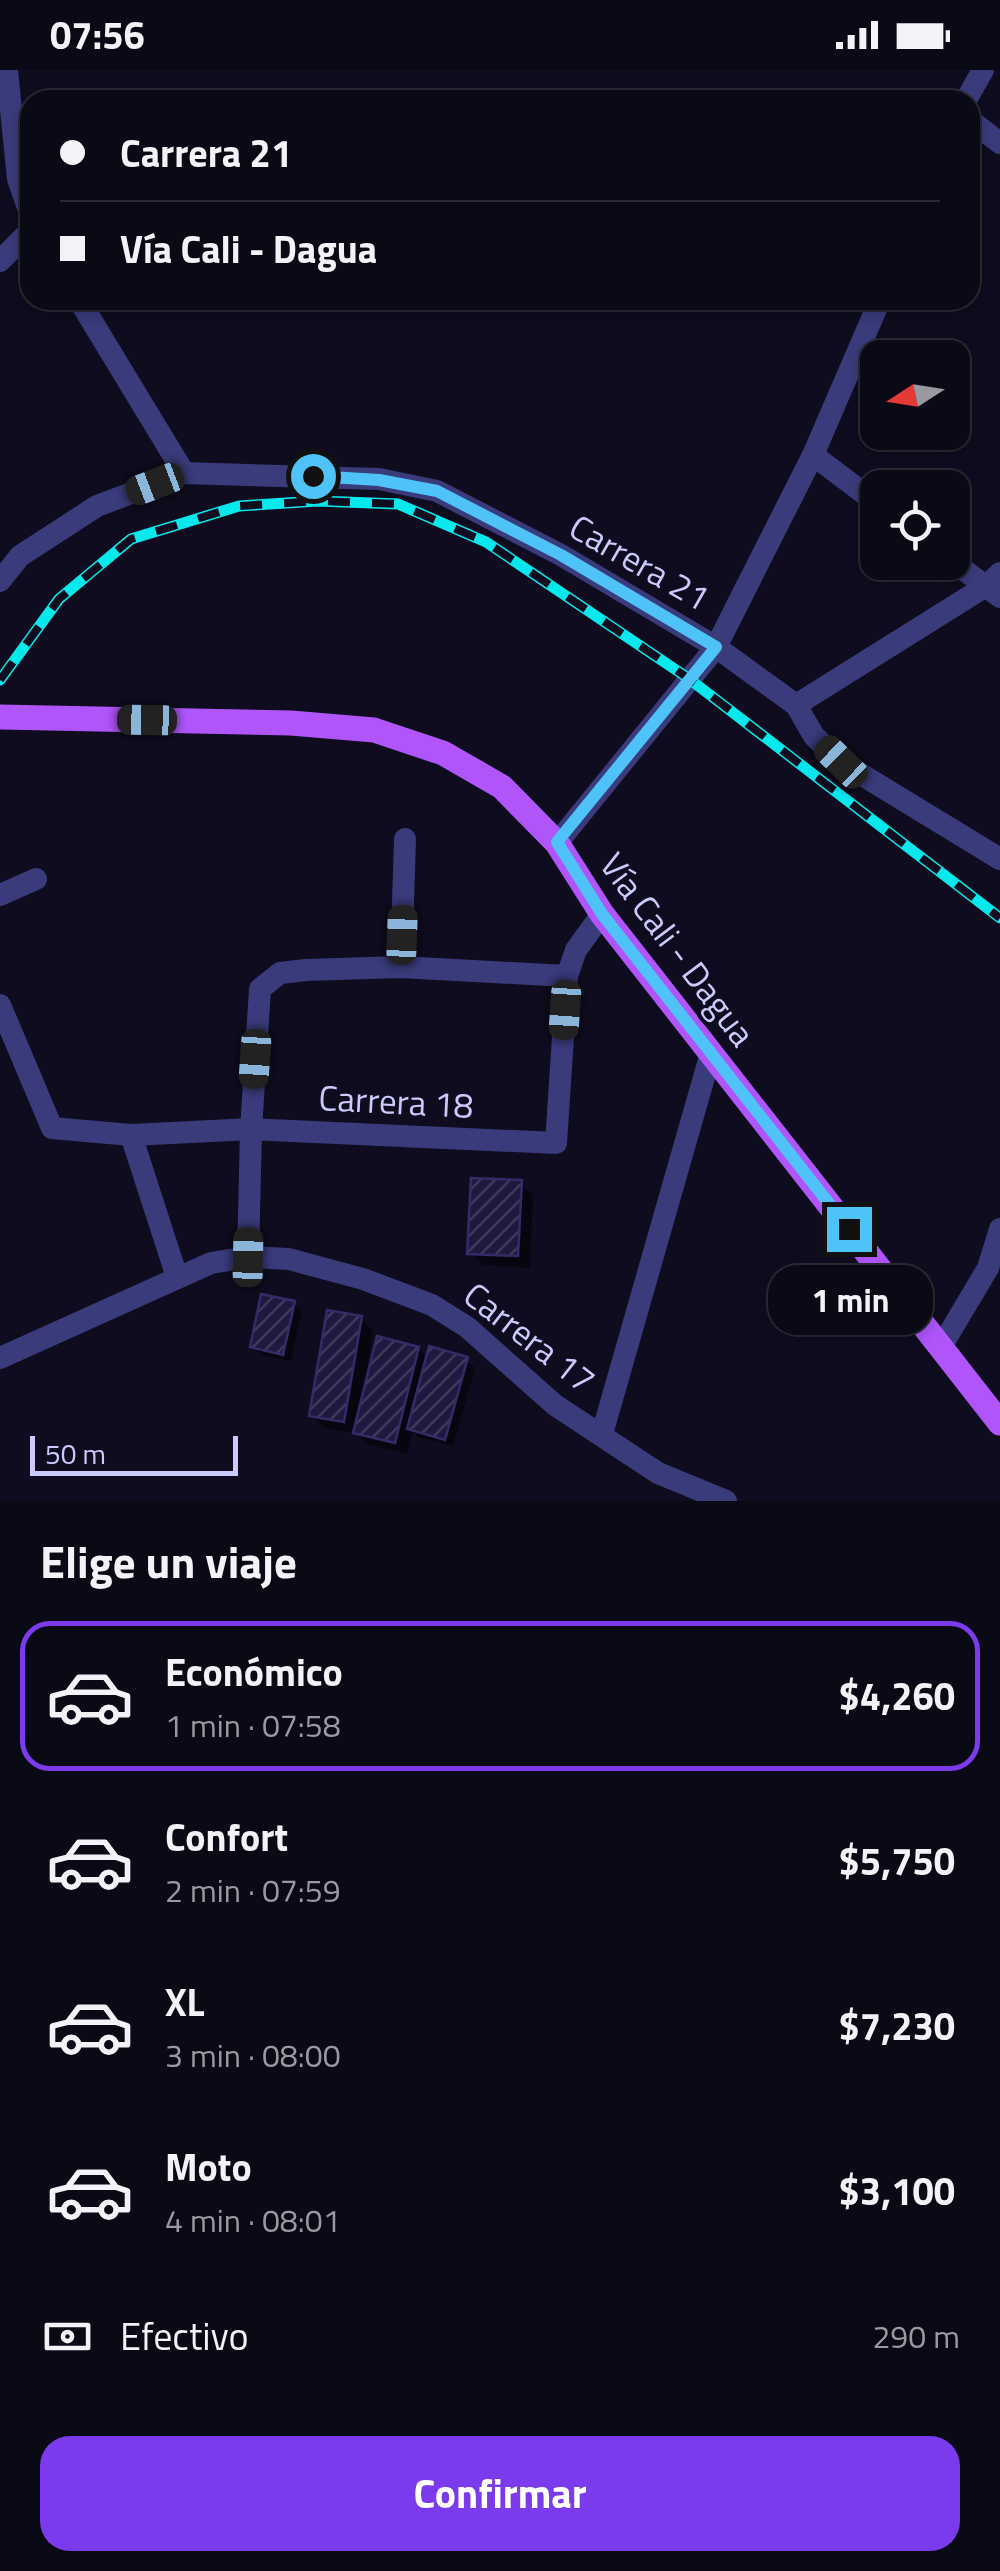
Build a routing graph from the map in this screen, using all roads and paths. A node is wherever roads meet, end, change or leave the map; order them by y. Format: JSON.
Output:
{"nodes":[{"id":1,"x":7,"y":70,"type":"edge"},
{"id":2,"x":980,"y":128,"type":"edge"},
{"id":3,"x":1000,"y":143,"type":"edge"},
{"id":4,"x":20,"y":185,"type":"edge"},
{"id":5,"x":20,"y":242,"type":"edge"},
{"id":6,"x":0,"y":261,"type":"edge"},
{"id":7,"x":85,"y":310,"type":"edge"},
{"id":8,"x":876,"y":310,"type":"edge"},
{"id":9,"x":813,"y":455,"type":"junction"},
{"id":10,"x":184,"y":473,"type":"junction"},
{"id":11,"x":860,"y":490,"type":"edge"},
{"id":12,"x":970,"y":570,"type":"edge"},
{"id":13,"x":0,"y":581,"type":"edge"},
{"id":14,"x":995,"y":585,"type":"edge"},
{"id":15,"x":716,"y":647,"type":"junction"},
{"id":16,"x":796,"y":705,"type":"junction"},
{"id":17,"x":2,"y":717,"type":"edge"},
{"id":18,"x":404,"y":838,"type":"dead end"},
{"id":19,"x":557,"y":842,"type":"junction"},
{"id":20,"x":1000,"y":859,"type":"edge"},
{"id":21,"x":36,"y":878,"type":"dead end"},
{"id":22,"x":0,"y":894,"type":"edge"},
{"id":23,"x":602,"y":914,"type":"junction"},
{"id":24,"x":401,"y":967,"type":"junction"},
{"id":25,"x":567,"y":976,"type":"junction"},
{"id":26,"x":0,"y":1006,"type":"edge"},
{"id":27,"x":711,"y":1053,"type":"junction"},
{"id":28,"x":250,"y":1130,"type":"junction"},
{"id":29,"x":131,"y":1135,"type":"junction"},
{"id":30,"x":1000,"y":1228,"type":"edge"},
{"id":31,"x":248,"y":1257,"type":"junction"},
{"id":32,"x":177,"y":1277,"type":"junction"},
{"id":33,"x":941,"y":1347,"type":"junction"},
{"id":34,"x":0,"y":1358,"type":"edge"},
{"id":35,"x":1000,"y":1423,"type":"edge"},
{"id":36,"x":602,"y":1434,"type":"junction"},
{"id":37,"x":726,"y":1501,"type":"edge"}],
"edges":[{"from":1,"to":4,"type":"street"},
{"from":2,"to":3,"type":"street"},
{"from":5,"to":6,"type":"street"},
{"from":7,"to":10,"type":"street"},
{"from":8,"to":9,"type":"street"},
{"from":9,"to":11,"type":"street"},
{"from":9,"to":15,"type":"street"},
{"from":10,"to":13,"type":"street"},
{"from":10,"to":15,"type":"street","name":"Carrera 21"},
{"from":12,"to":14,"type":"street"},
{"from":14,"to":16,"type":"street"},
{"from":15,"to":16,"type":"street","name":"Carrera 21"},
{"from":15,"to":19,"type":"street"},
{"from":16,"to":20,"type":"street","name":"Carrera 21"},
{"from":17,"to":19,"type":"main road","name":"Vía Cali - Dagua"},
{"from":18,"to":24,"type":"street"},
{"from":19,"to":23,"type":"main road","name":"Vía Cali - Dagua"},
{"from":21,"to":22,"type":"street"},
{"from":23,"to":25,"type":"street"},
{"from":23,"to":27,"type":"main road","name":"Vía Cali - Dagua"},
{"from":24,"to":25,"type":"street"},
{"from":24,"to":28,"type":"street"},
{"from":25,"to":28,"type":"street","name":"Carrera 18"},
{"from":26,"to":29,"type":"street","name":"Carrera 18"},
{"from":27,"to":33,"type":"main road","name":"Vía Cali - Dagua"},
{"from":27,"to":36,"type":"street"},
{"from":28,"to":29,"type":"street","name":"Carrera 18"},
{"from":28,"to":31,"type":"street"},
{"from":29,"to":32,"type":"street"},
{"from":30,"to":33,"type":"street"},
{"from":31,"to":32,"type":"street","name":"Carrera 17"},
{"from":31,"to":36,"type":"street","name":"Carrera 17"},
{"from":32,"to":34,"type":"street","name":"Carrera 17"},
{"from":33,"to":35,"type":"main road","name":"Vía Cali - Dagua"},
{"from":36,"to":37,"type":"street","name":"Carrera 17"}]}
